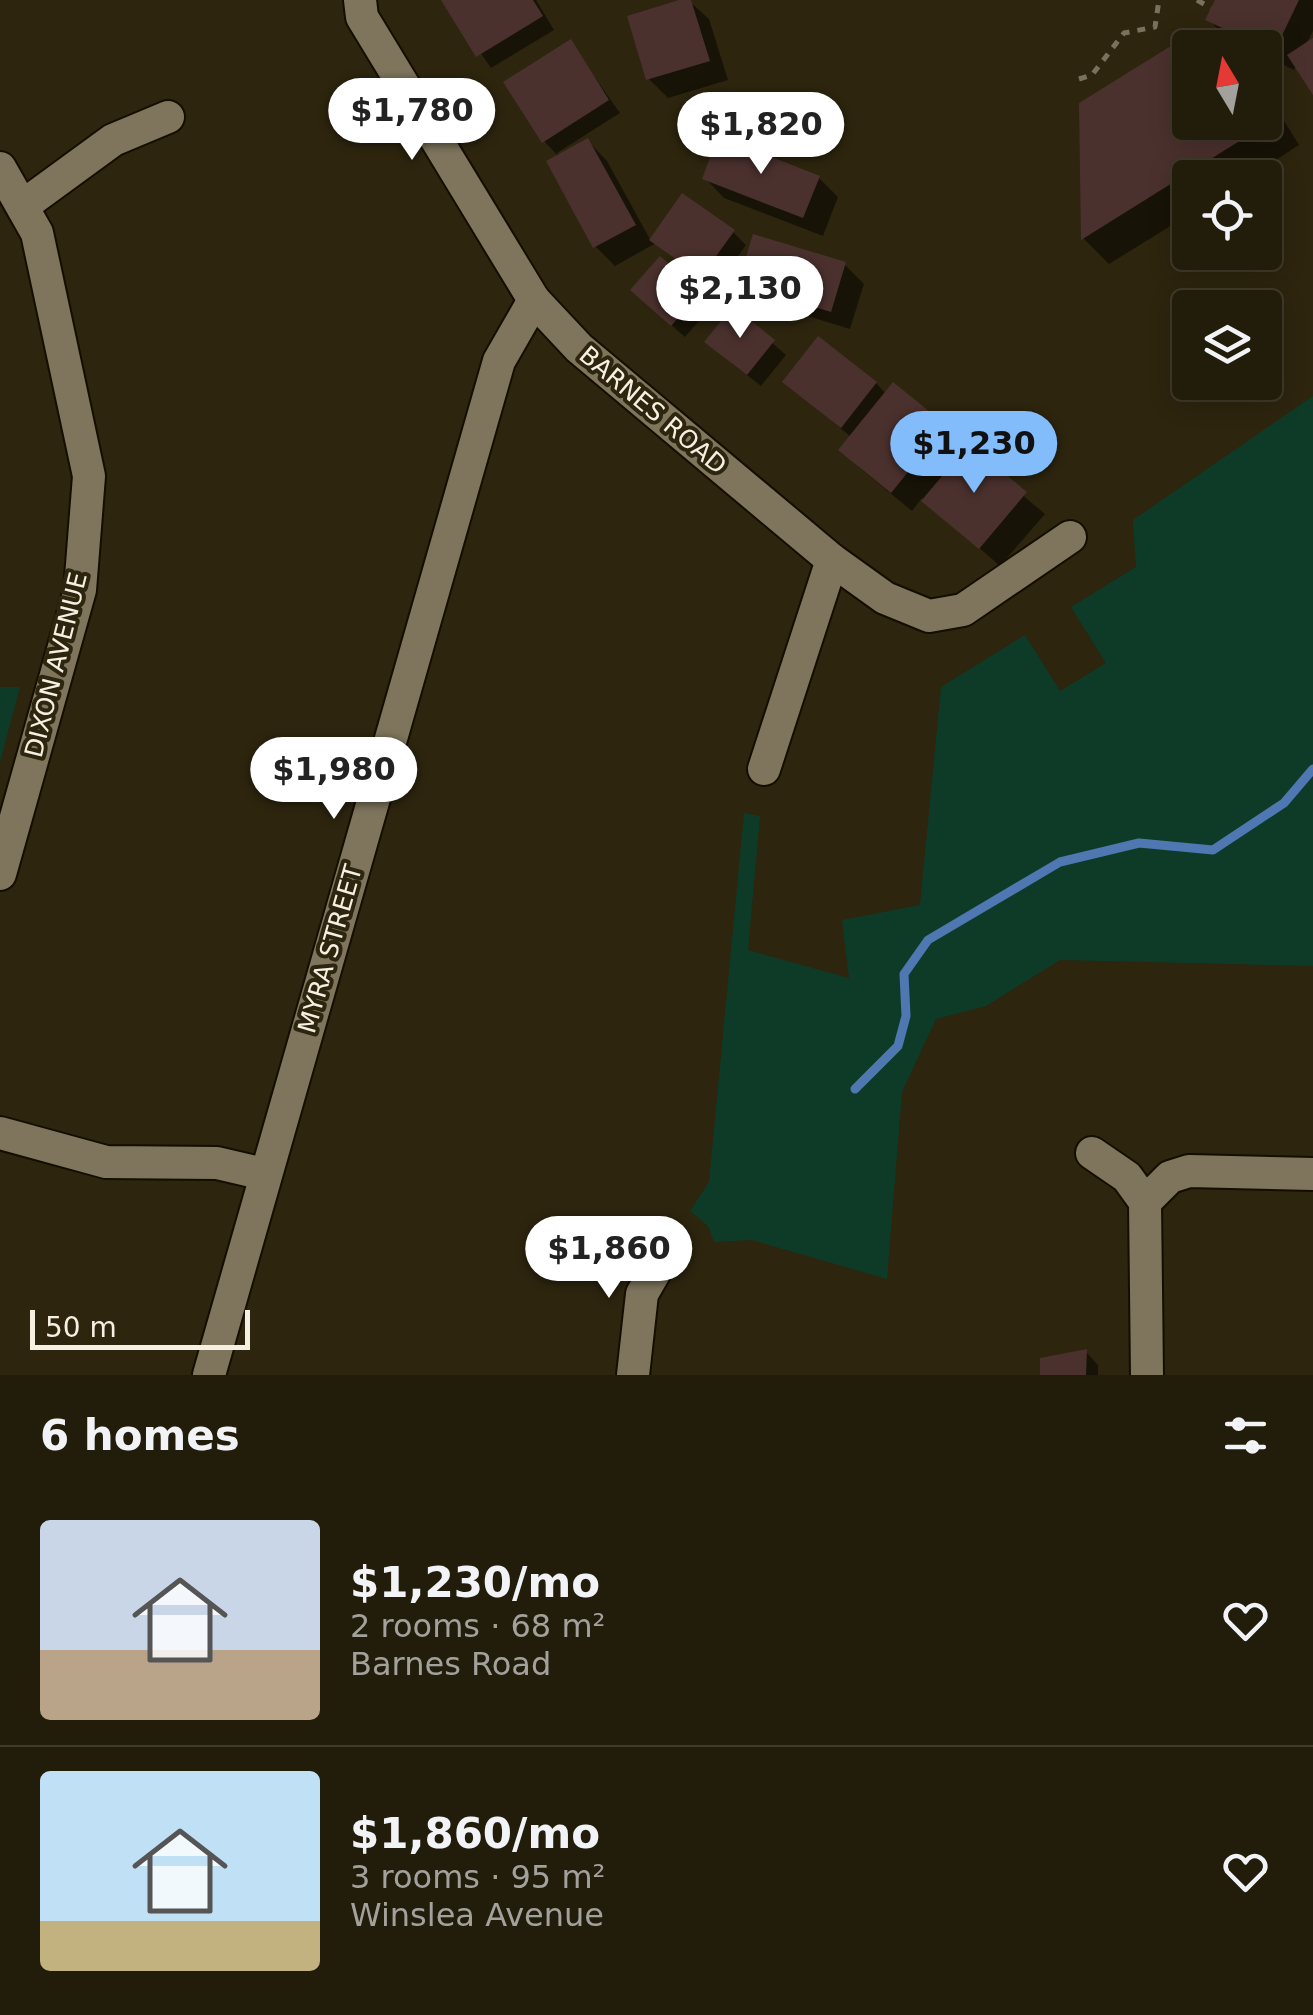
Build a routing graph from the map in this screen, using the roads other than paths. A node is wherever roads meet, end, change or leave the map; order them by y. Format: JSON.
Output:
{"nodes":[{"id":1,"x":360,"y":0,"type":"edge"},
{"id":2,"x":168,"y":118,"type":"dead end"},
{"id":3,"x":0,"y":168,"type":"edge"},
{"id":4,"x":24,"y":205,"type":"junction"},
{"id":5,"x":534,"y":300,"type":"junction"},
{"id":6,"x":1070,"y":537,"type":"dead end"},
{"id":7,"x":832,"y":560,"type":"junction"},
{"id":8,"x":764,"y":769,"type":"dead end"},
{"id":9,"x":0,"y":874,"type":"edge"},
{"id":10,"x":0,"y":1133,"type":"edge"},
{"id":11,"x":1092,"y":1153,"type":"dead end"},
{"id":12,"x":264,"y":1174,"type":"junction"},
{"id":13,"x":1313,"y":1174,"type":"edge"},
{"id":14,"x":1145,"y":1202,"type":"junction"},
{"id":15,"x":665,"y":1254,"type":"dead end"},
{"id":16,"x":210,"y":1375,"type":"edge"},
{"id":17,"x":633,"y":1375,"type":"edge"},
{"id":18,"x":1147,"y":1375,"type":"edge"}],
"edges":[{"from":1,"to":5,"type":"street","name":"BARNES ROAD"},
{"from":2,"to":4,"type":"street"},
{"from":3,"to":4,"type":"street","name":"DIXON AVENUE"},
{"from":4,"to":9,"type":"street","name":"DIXON AVENUE"},
{"from":5,"to":7,"type":"street","name":"BARNES ROAD"},
{"from":5,"to":12,"type":"street","name":"MYRA STREET"},
{"from":6,"to":7,"type":"street","name":"BARNES ROAD"},
{"from":7,"to":8,"type":"street"},
{"from":10,"to":12,"type":"street"},
{"from":11,"to":14,"type":"street"},
{"from":12,"to":16,"type":"street","name":"MYRA STREET"},
{"from":13,"to":14,"type":"street"},
{"from":14,"to":18,"type":"street"},
{"from":15,"to":17,"type":"street"}]}
